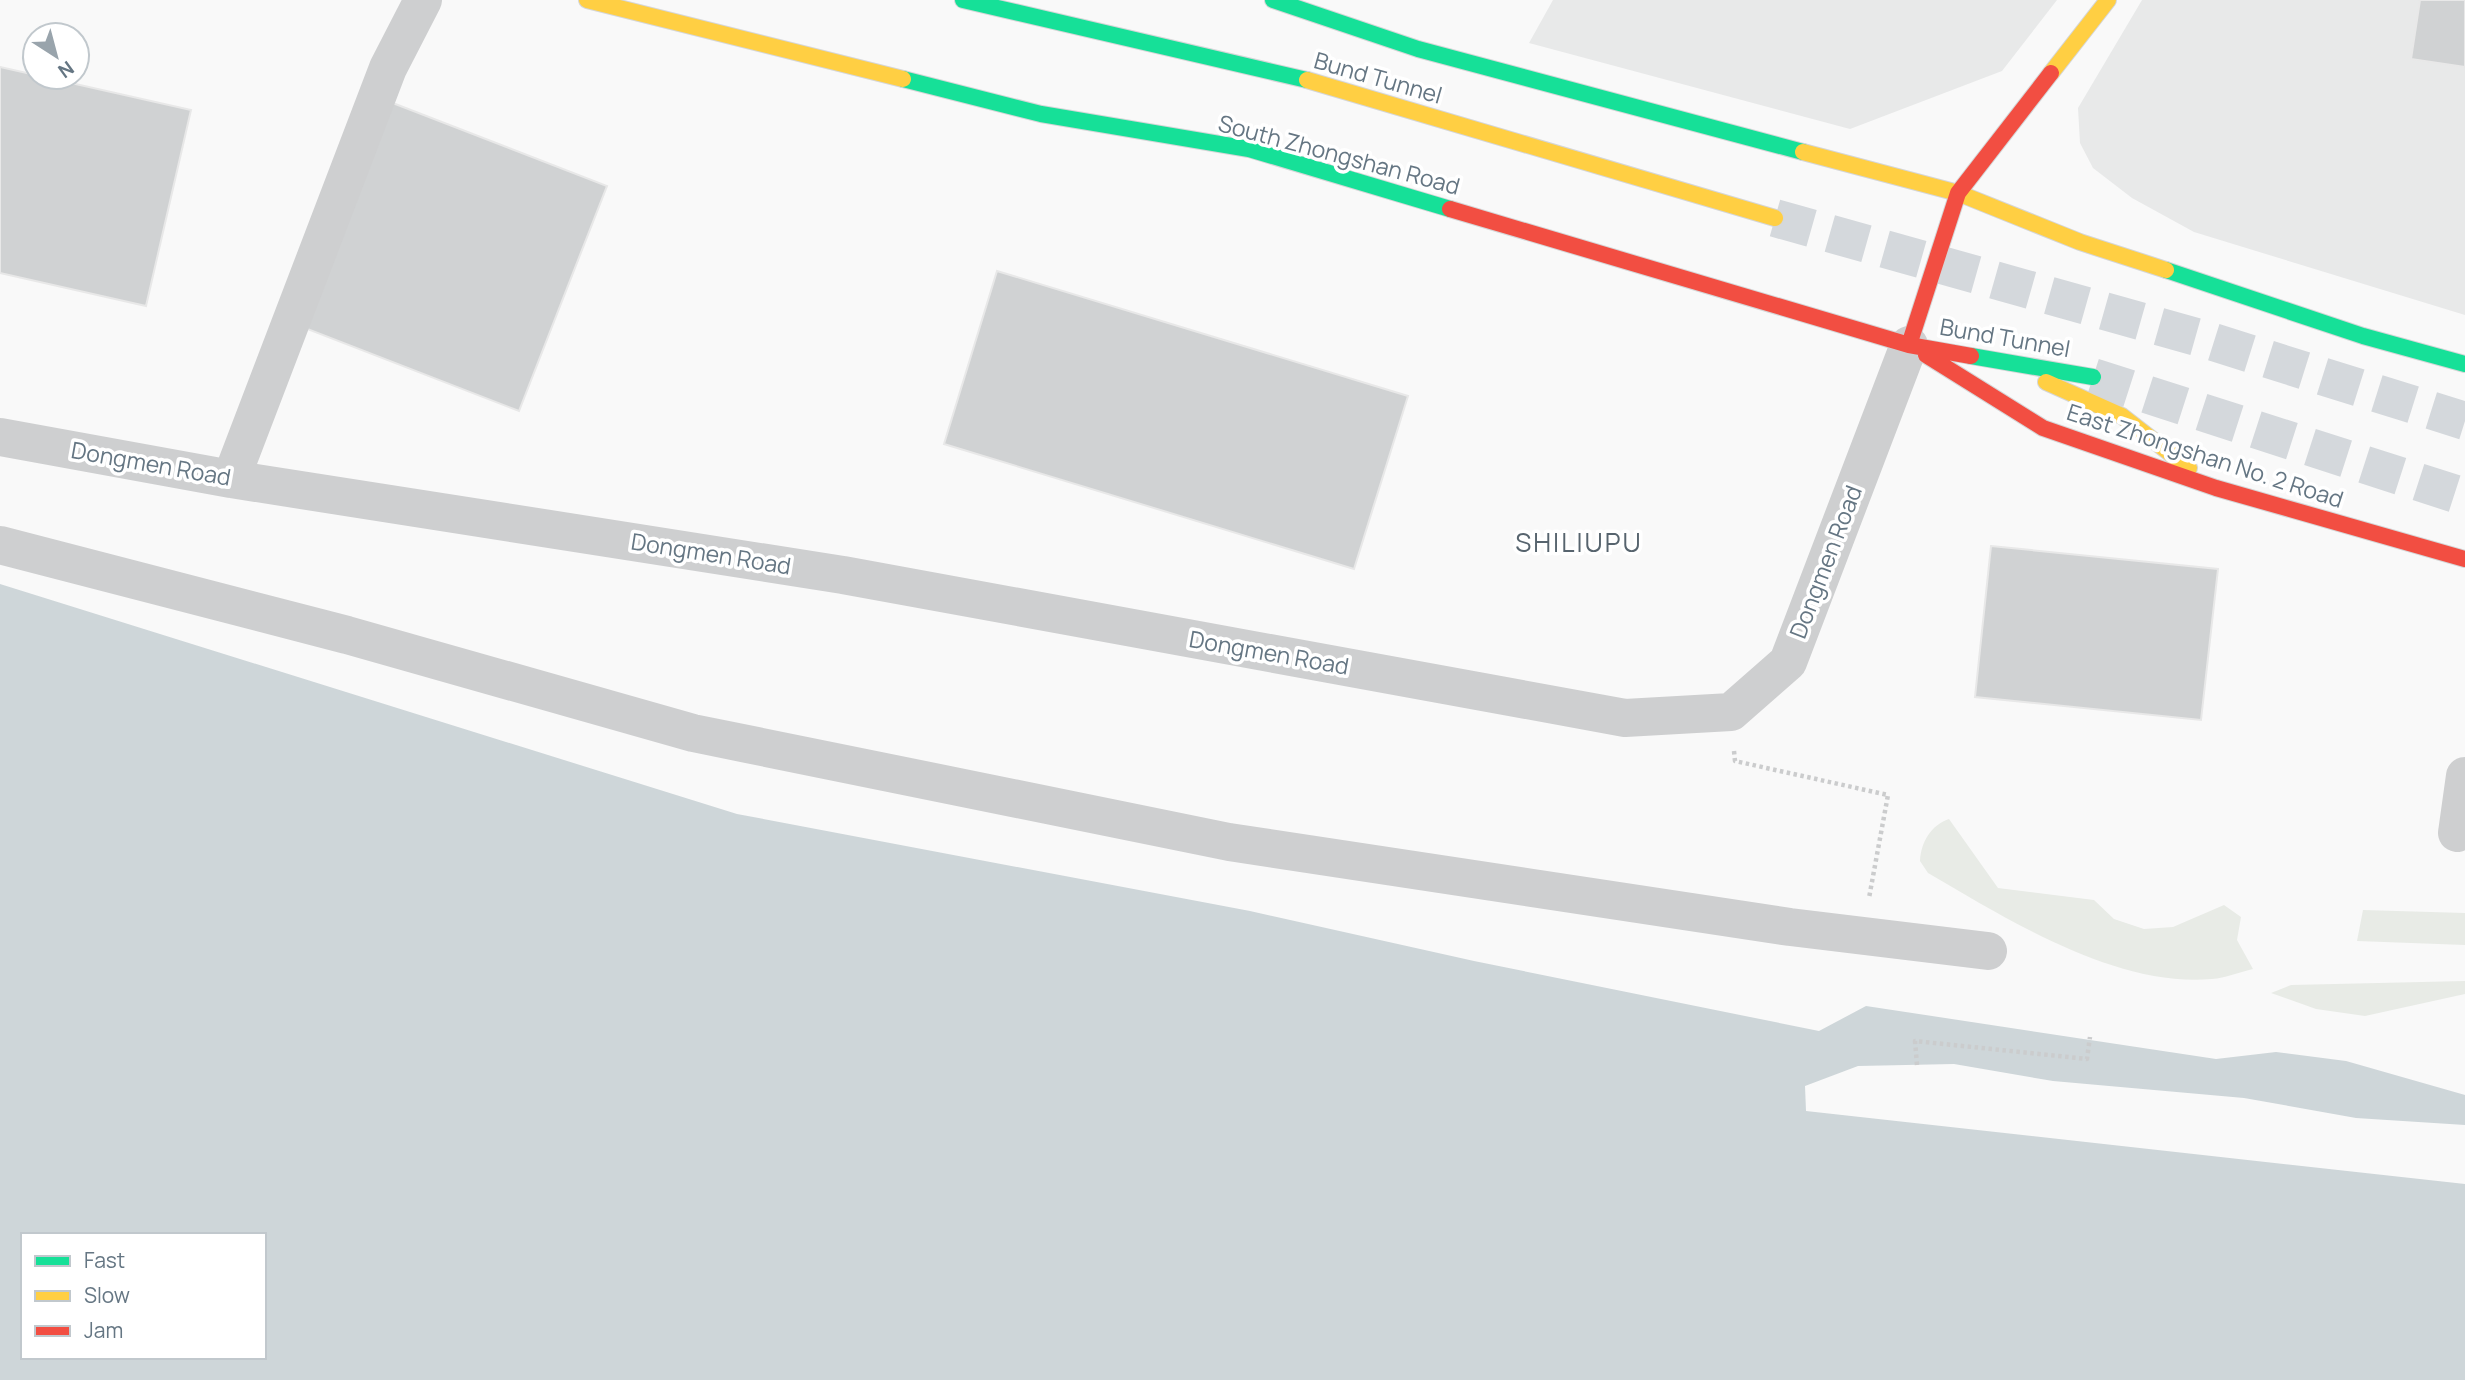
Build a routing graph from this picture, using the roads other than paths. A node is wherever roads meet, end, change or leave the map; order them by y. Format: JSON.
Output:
{"nodes":[{"id":1,"x":423,"y":0,"type":"edge"},
{"id":2,"x":587,"y":0,"type":"edge"},
{"id":3,"x":963,"y":0,"type":"edge"},
{"id":4,"x":1273,"y":0,"type":"edge"},
{"id":5,"x":2108,"y":0,"type":"edge"},
{"id":6,"x":1958,"y":193,"type":"junction"},
{"id":7,"x":1775,"y":218,"type":"tunnel mouth"},
{"id":8,"x":1909,"y":345,"type":"junction"},
{"id":9,"x":1997,"y":360,"type":"junction"},
{"id":10,"x":2465,"y":365,"type":"edge"},
{"id":11,"x":2093,"y":377,"type":"tunnel mouth"},
{"id":12,"x":0,"y":437,"type":"edge"},
{"id":13,"x":231,"y":479,"type":"junction"},
{"id":14,"x":2216,"y":488,"type":"junction"},
{"id":15,"x":0,"y":545,"type":"edge"},
{"id":16,"x":2465,"y":559,"type":"edge"},
{"id":17,"x":2465,"y":776,"type":"edge"},
{"id":18,"x":2457,"y":833,"type":"dead end"},
{"id":19,"x":1988,"y":951,"type":"dead end"}],
"edges":[{"from":1,"to":13,"type":"street"},
{"from":2,"to":8,"type":"main road","name":"South Zhongshan Road"},
{"from":3,"to":7,"type":"main road","name":"Bund Tunnel"},
{"from":4,"to":6,"type":"main road"},
{"from":5,"to":6,"type":"main road","name":"Dongmen Road"},
{"from":6,"to":8,"type":"main road","name":"Dongmen Road"},
{"from":6,"to":10,"type":"main road"},
{"from":8,"to":9,"type":"main road","name":"Bund Tunnel"},
{"from":8,"to":13,"type":"street","name":"Dongmen Road"},
{"from":8,"to":14,"type":"main road","name":"East Zhongshan No. 2 Road"},
{"from":9,"to":11,"type":"main road","name":"Bund Tunnel"},
{"from":9,"to":14,"type":"main road"},
{"from":12,"to":13,"type":"street","name":"Dongmen Road"},
{"from":14,"to":16,"type":"main road","name":"East Zhongshan No. 2 Road"},
{"from":15,"to":19,"type":"street"},
{"from":17,"to":18,"type":"street"}]}
